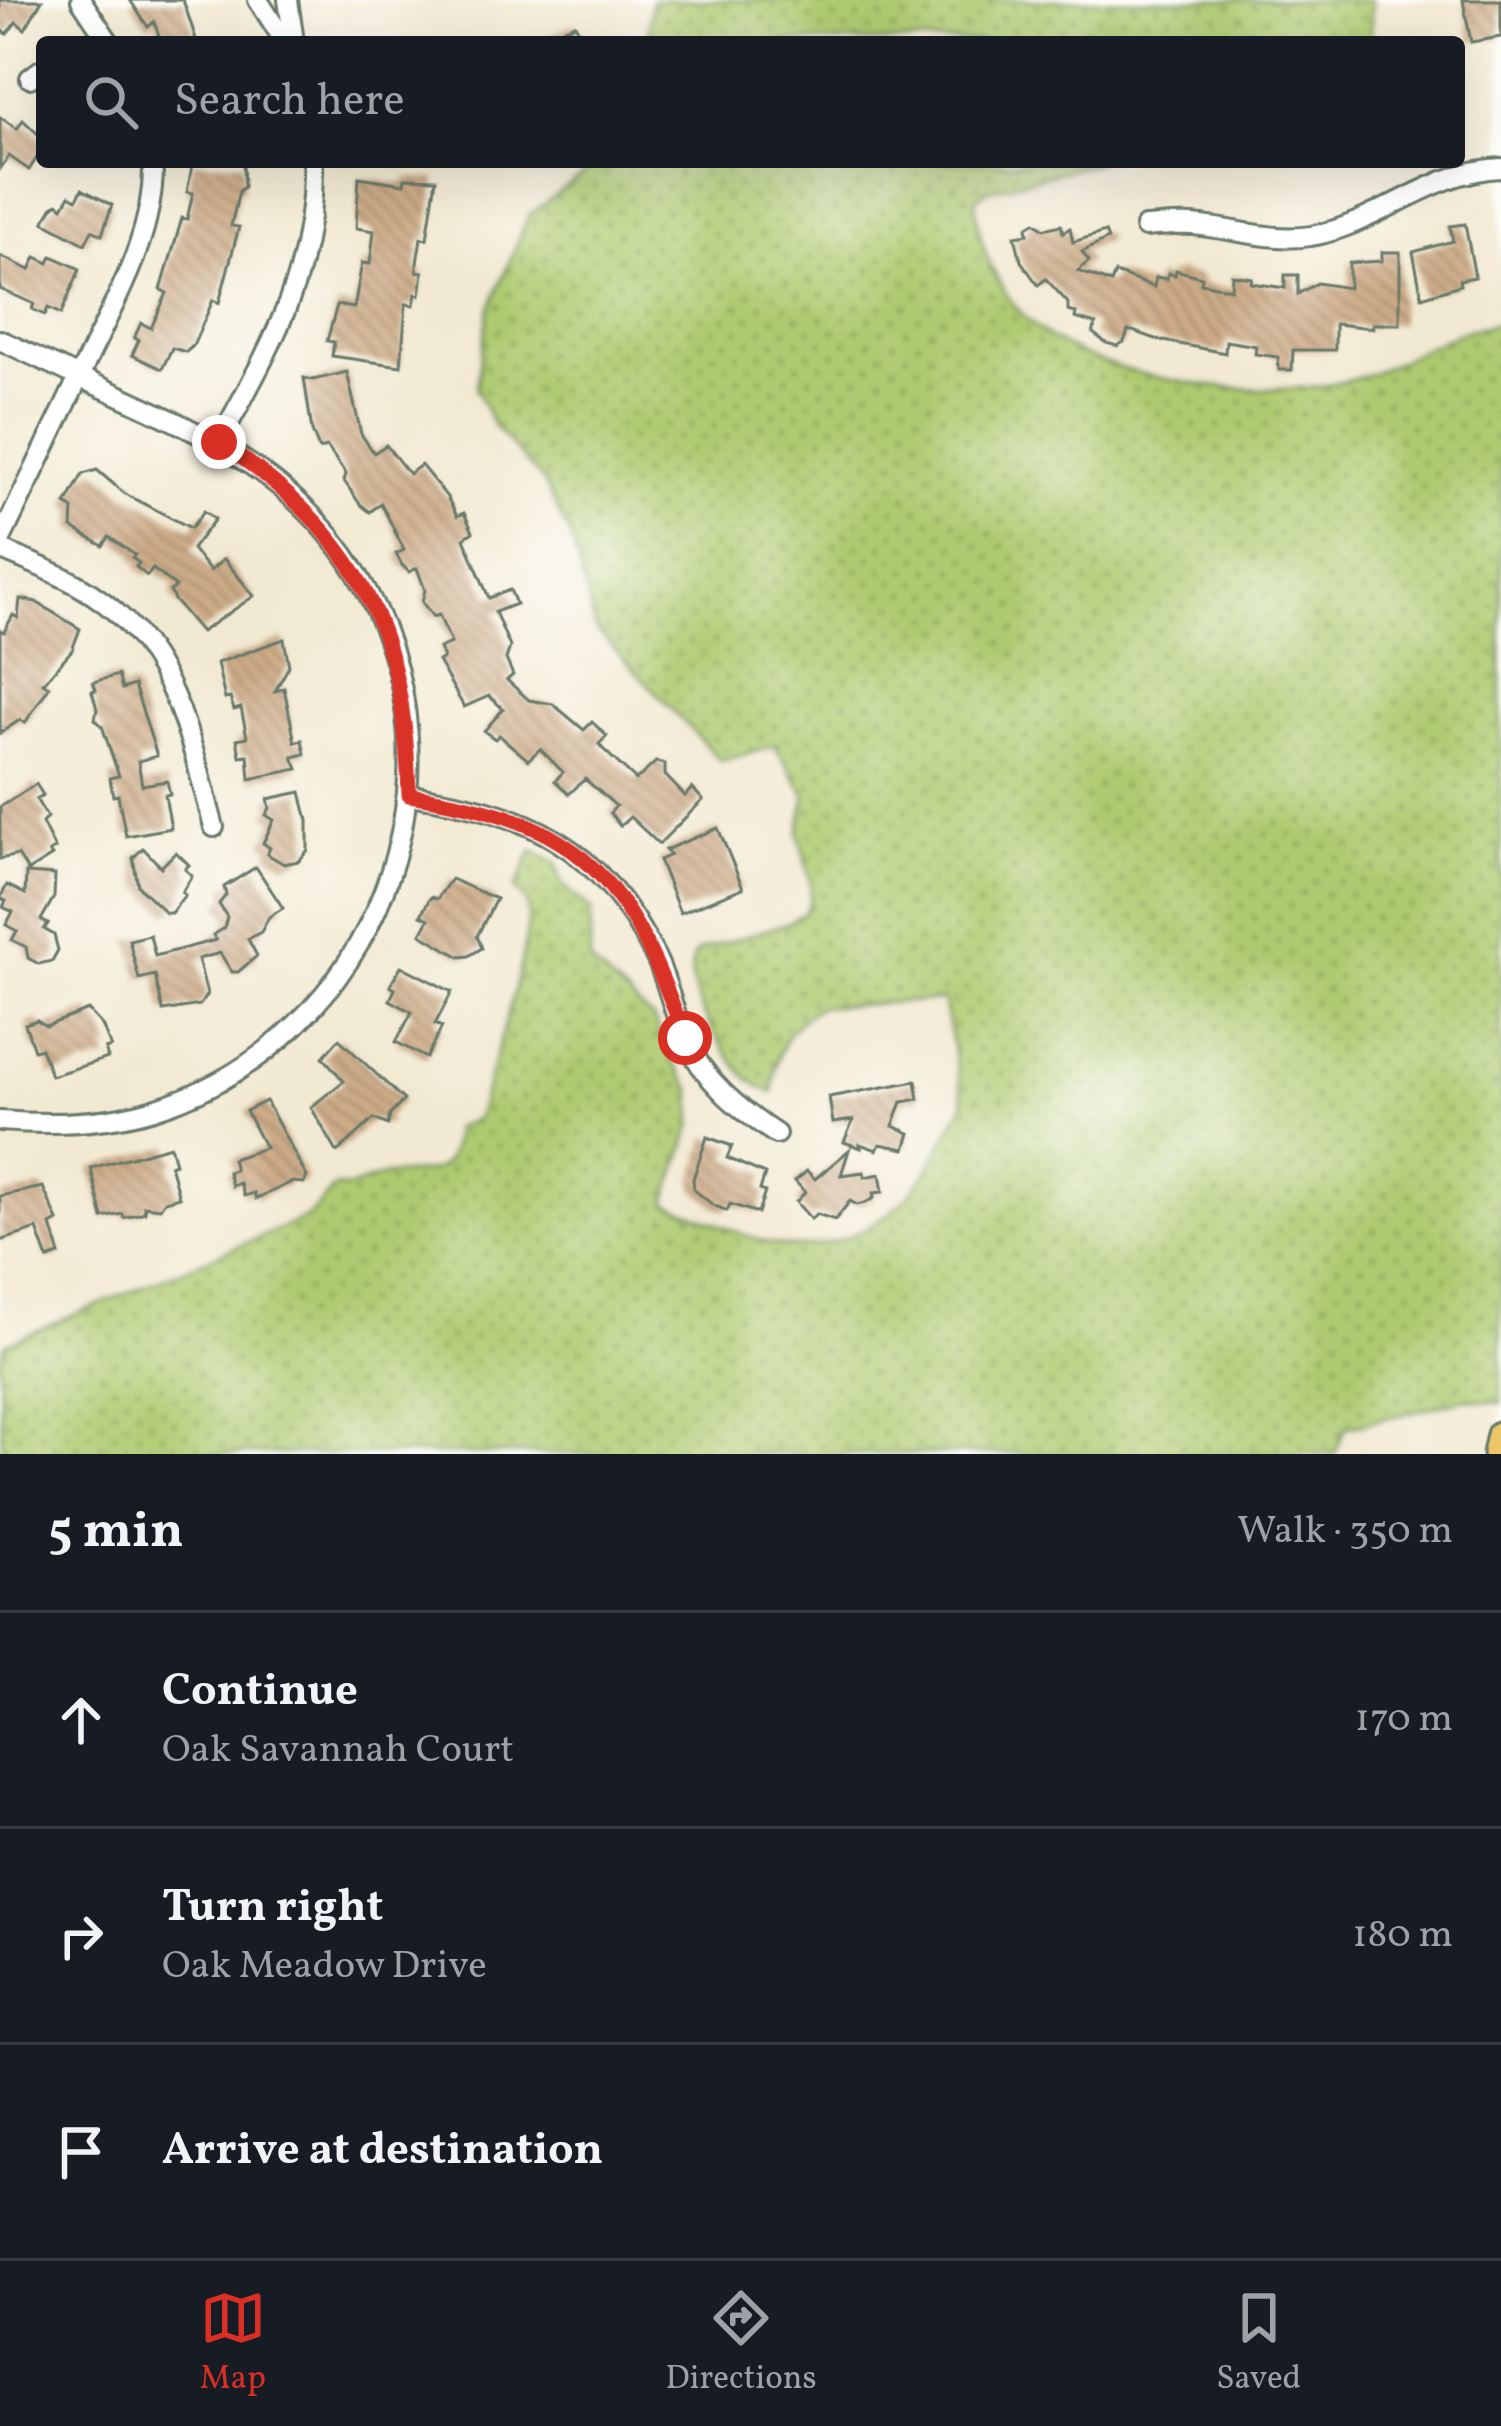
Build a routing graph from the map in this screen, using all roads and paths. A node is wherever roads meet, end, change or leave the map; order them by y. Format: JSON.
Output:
{"nodes":[{"id":1,"x":81,"y":0,"type":"edge"},
{"id":2,"x":257,"y":0,"type":"edge"},
{"id":3,"x":288,"y":0,"type":"edge"},
{"id":4,"x":104,"y":35,"type":"edge"},
{"id":5,"x":285,"y":36,"type":"edge"},
{"id":6,"x":290,"y":36,"type":"edge"},
{"id":7,"x":153,"y":168,"type":"edge"},
{"id":8,"x":312,"y":168,"type":"edge"},
{"id":9,"x":1501,"y":168,"type":"edge"},
{"id":10,"x":1145,"y":227,"type":"dead end"},
{"id":11,"x":0,"y":340,"type":"edge"},
{"id":12,"x":79,"y":377,"type":"junction"},
{"id":13,"x":219,"y":442,"type":"junction"},
{"id":14,"x":0,"y":545,"type":"edge"},
{"id":15,"x":409,"y":795,"type":"junction"},
{"id":16,"x":214,"y":827,"type":"dead end"},
{"id":17,"x":0,"y":1121,"type":"edge"},
{"id":18,"x":776,"y":1135,"type":"dead end"},
{"id":19,"x":1501,"y":1435,"type":"edge"},
{"id":20,"x":1497,"y":1454,"type":"edge"}],
"edges":[{"from":1,"to":4,"type":"street"},
{"from":2,"to":5,"type":"street"},
{"from":3,"to":6,"type":"street"},
{"from":7,"to":12,"type":"street"},
{"from":8,"to":13,"type":"street"},
{"from":9,"to":10,"type":"street"},
{"from":11,"to":12,"type":"street"},
{"from":12,"to":13,"type":"street"},
{"from":12,"to":14,"type":"street"},
{"from":13,"to":15,"type":"street"},
{"from":14,"to":16,"type":"street"},
{"from":15,"to":17,"type":"street"},
{"from":15,"to":18,"type":"street"},
{"from":19,"to":20,"type":"main road"}]}
